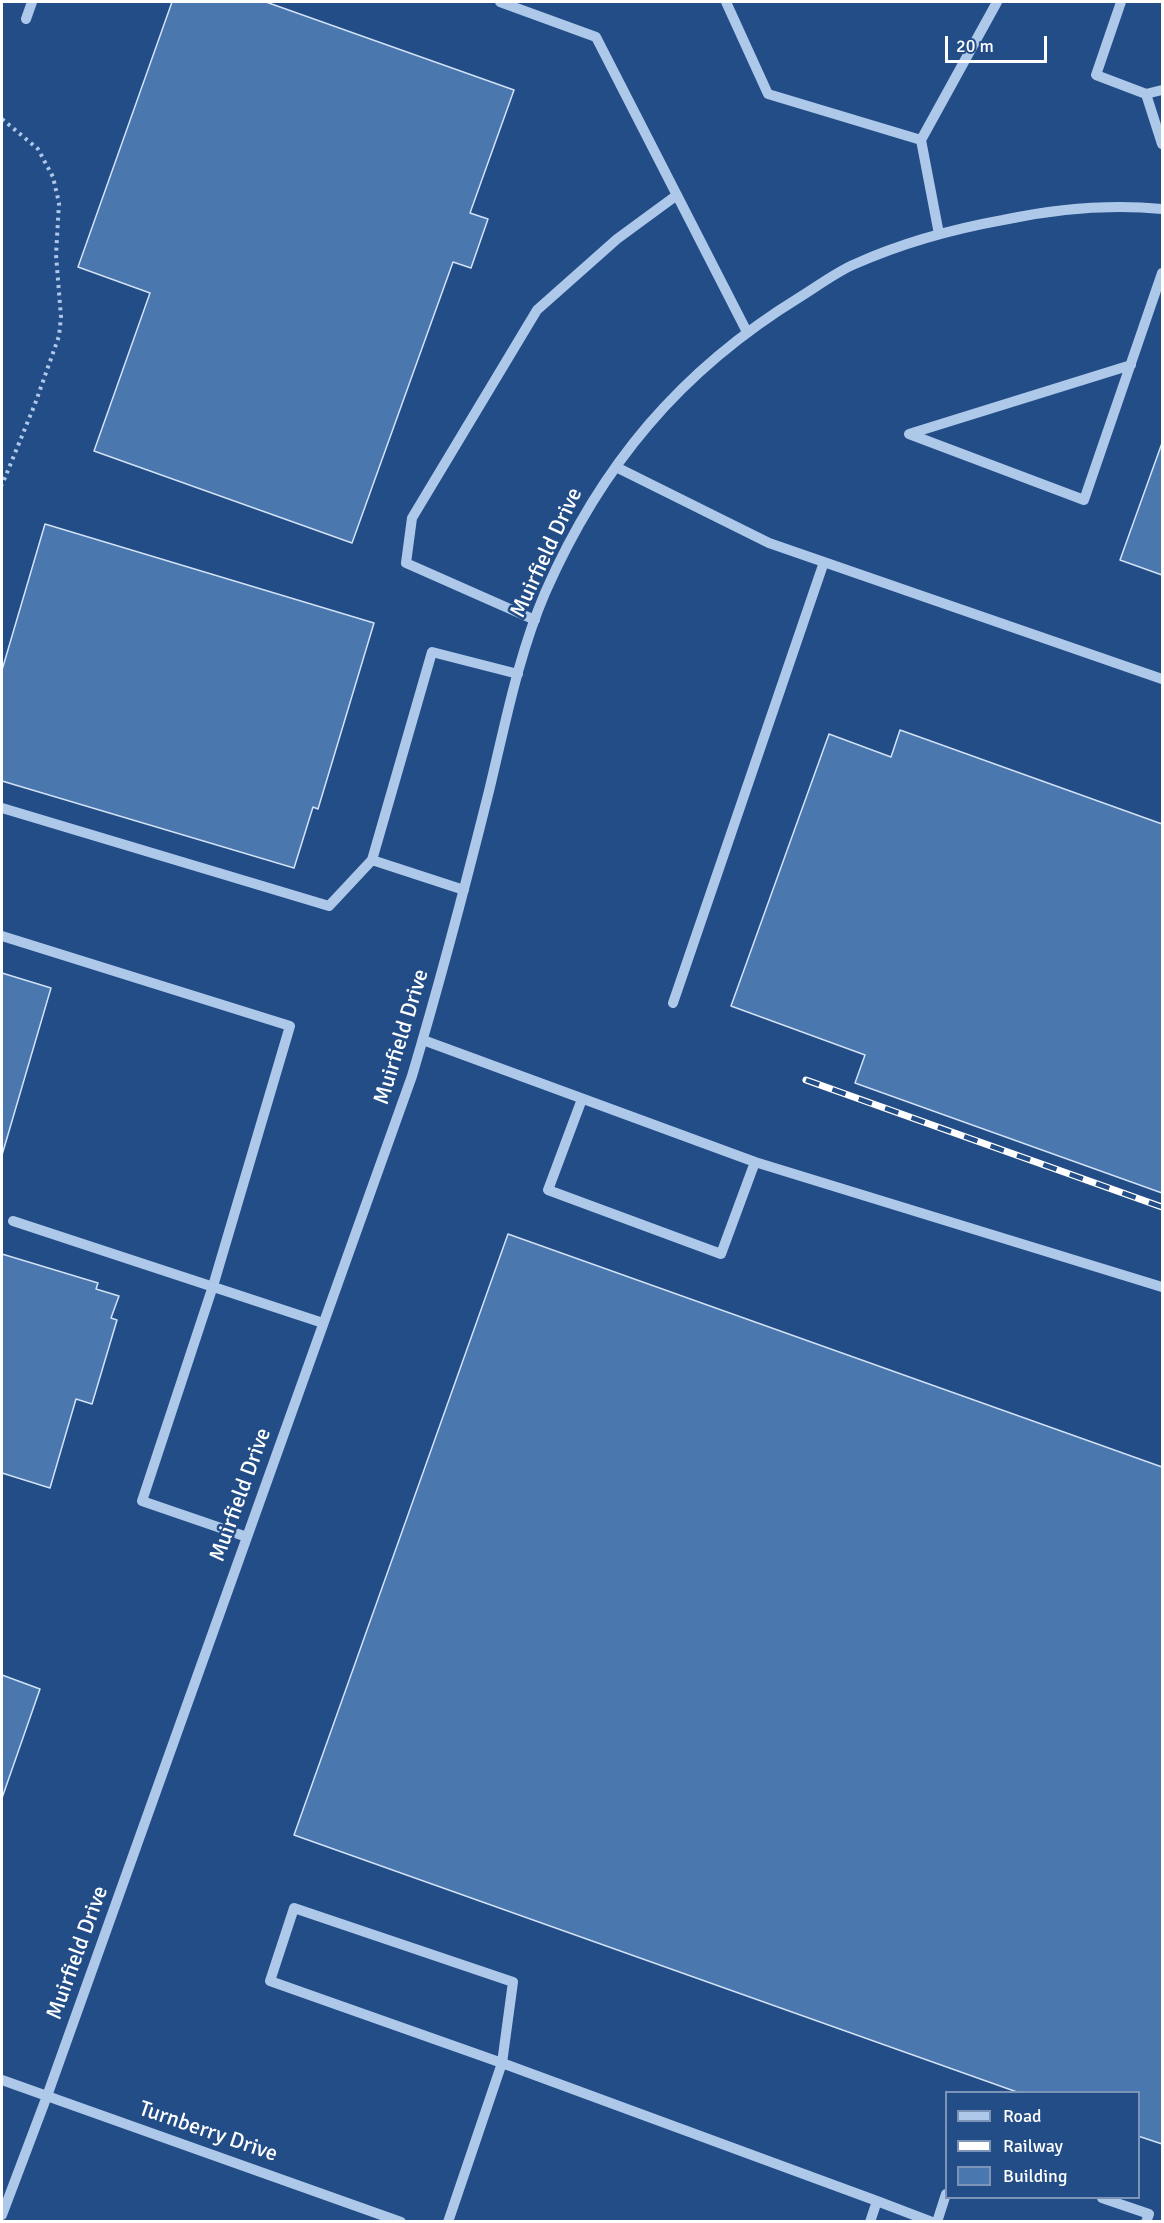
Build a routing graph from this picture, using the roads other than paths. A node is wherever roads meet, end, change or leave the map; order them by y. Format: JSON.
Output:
{"nodes":[{"id":1,"x":32,"y":2,"type":"edge"},
{"id":2,"x":500,"y":2,"type":"edge"},
{"id":3,"x":726,"y":2,"type":"edge"},
{"id":4,"x":997,"y":2,"type":"edge"},
{"id":5,"x":1121,"y":2,"type":"edge"},
{"id":6,"x":26,"y":20,"type":"dead end"},
{"id":7,"x":1162,"y":90,"type":"edge"},
{"id":8,"x":1146,"y":94,"type":"junction"},
{"id":9,"x":921,"y":140,"type":"junction"},
{"id":10,"x":1162,"y":144,"type":"edge"},
{"id":11,"x":677,"y":195,"type":"junction"},
{"id":12,"x":1162,"y":208,"type":"edge"},
{"id":13,"x":939,"y":234,"type":"junction"},
{"id":14,"x":1162,"y":273,"type":"edge"},
{"id":15,"x":747,"y":332,"type":"junction"},
{"id":16,"x":1131,"y":365,"type":"junction"},
{"id":17,"x":616,"y":467,"type":"junction"},
{"id":18,"x":824,"y":562,"type":"junction"},
{"id":19,"x":535,"y":620,"type":"junction"},
{"id":20,"x":518,"y":674,"type":"junction"},
{"id":21,"x":1162,"y":679,"type":"edge"},
{"id":22,"x":2,"y":808,"type":"edge"},
{"id":23,"x":372,"y":860,"type":"junction"},
{"id":24,"x":464,"y":890,"type":"junction"},
{"id":25,"x":2,"y":936,"type":"edge"},
{"id":26,"x":673,"y":1003,"type":"dead end"},
{"id":27,"x":423,"y":1040,"type":"junction"},
{"id":28,"x":582,"y":1099,"type":"junction"},
{"id":29,"x":755,"y":1162,"type":"junction"},
{"id":30,"x":13,"y":1221,"type":"dead end"},
{"id":31,"x":213,"y":1286,"type":"junction"},
{"id":32,"x":1162,"y":1287,"type":"edge"},
{"id":33,"x":323,"y":1323,"type":"junction"},
{"id":34,"x":247,"y":1537,"type":"junction"},
{"id":35,"x":502,"y":2063,"type":"junction"},
{"id":36,"x":2,"y":2080,"type":"edge"},
{"id":37,"x":47,"y":2096,"type":"junction"},
{"id":38,"x":945,"y":2196,"type":"edge"},
{"id":39,"x":1105,"y":2199,"type":"edge"},
{"id":40,"x":877,"y":2201,"type":"junction"},
{"id":41,"x":2,"y":2215,"type":"edge"},
{"id":42,"x":401,"y":2222,"type":"edge"},
{"id":43,"x":448,"y":2222,"type":"edge"},
{"id":44,"x":870,"y":2222,"type":"edge"},
{"id":45,"x":934,"y":2222,"type":"edge"},
{"id":46,"x":1146,"y":2222,"type":"edge"}],
"edges":[{"from":1,"to":6,"type":"street"},
{"from":2,"to":11,"type":"street"},
{"from":3,"to":9,"type":"street"},
{"from":4,"to":9,"type":"street"},
{"from":5,"to":8,"type":"street"},
{"from":7,"to":8,"type":"street"},
{"from":8,"to":10,"type":"street"},
{"from":9,"to":13,"type":"street"},
{"from":11,"to":15,"type":"street"},
{"from":11,"to":19,"type":"street"},
{"from":12,"to":13,"type":"street","name":"Muirfield Drive"},
{"from":13,"to":15,"type":"street","name":"Muirfield Drive"},
{"from":14,"to":16,"type":"street"},
{"from":15,"to":17,"type":"street","name":"Muirfield Drive"},
{"from":16,"to":16,"type":"street"},
{"from":17,"to":18,"type":"street"},
{"from":17,"to":19,"type":"street","name":"Muirfield Drive"},
{"from":18,"to":21,"type":"street"},
{"from":18,"to":26,"type":"street"},
{"from":19,"to":20,"type":"street","name":"Muirfield Drive"},
{"from":20,"to":23,"type":"street"},
{"from":20,"to":24,"type":"street","name":"Muirfield Drive"},
{"from":22,"to":23,"type":"street"},
{"from":23,"to":24,"type":"street"},
{"from":24,"to":27,"type":"street","name":"Muirfield Drive"},
{"from":25,"to":31,"type":"street"},
{"from":27,"to":28,"type":"street"},
{"from":27,"to":33,"type":"street","name":"Muirfield Drive"},
{"from":28,"to":29,"type":"street"},
{"from":28,"to":29,"type":"street"},
{"from":29,"to":32,"type":"street"},
{"from":30,"to":31,"type":"street"},
{"from":31,"to":33,"type":"street"},
{"from":31,"to":34,"type":"street"},
{"from":33,"to":34,"type":"street","name":"Muirfield Drive"},
{"from":34,"to":37,"type":"street","name":"Muirfield Drive"},
{"from":35,"to":35,"type":"street"},
{"from":35,"to":40,"type":"street"},
{"from":35,"to":43,"type":"street"},
{"from":36,"to":37,"type":"street","name":"Turnberry Drive"},
{"from":37,"to":41,"type":"street","name":"Muirfield Drive"},
{"from":37,"to":42,"type":"street","name":"Turnberry Drive"},
{"from":38,"to":45,"type":"street"},
{"from":39,"to":46,"type":"street"},
{"from":40,"to":44,"type":"street"},
{"from":40,"to":45,"type":"street"}]}
